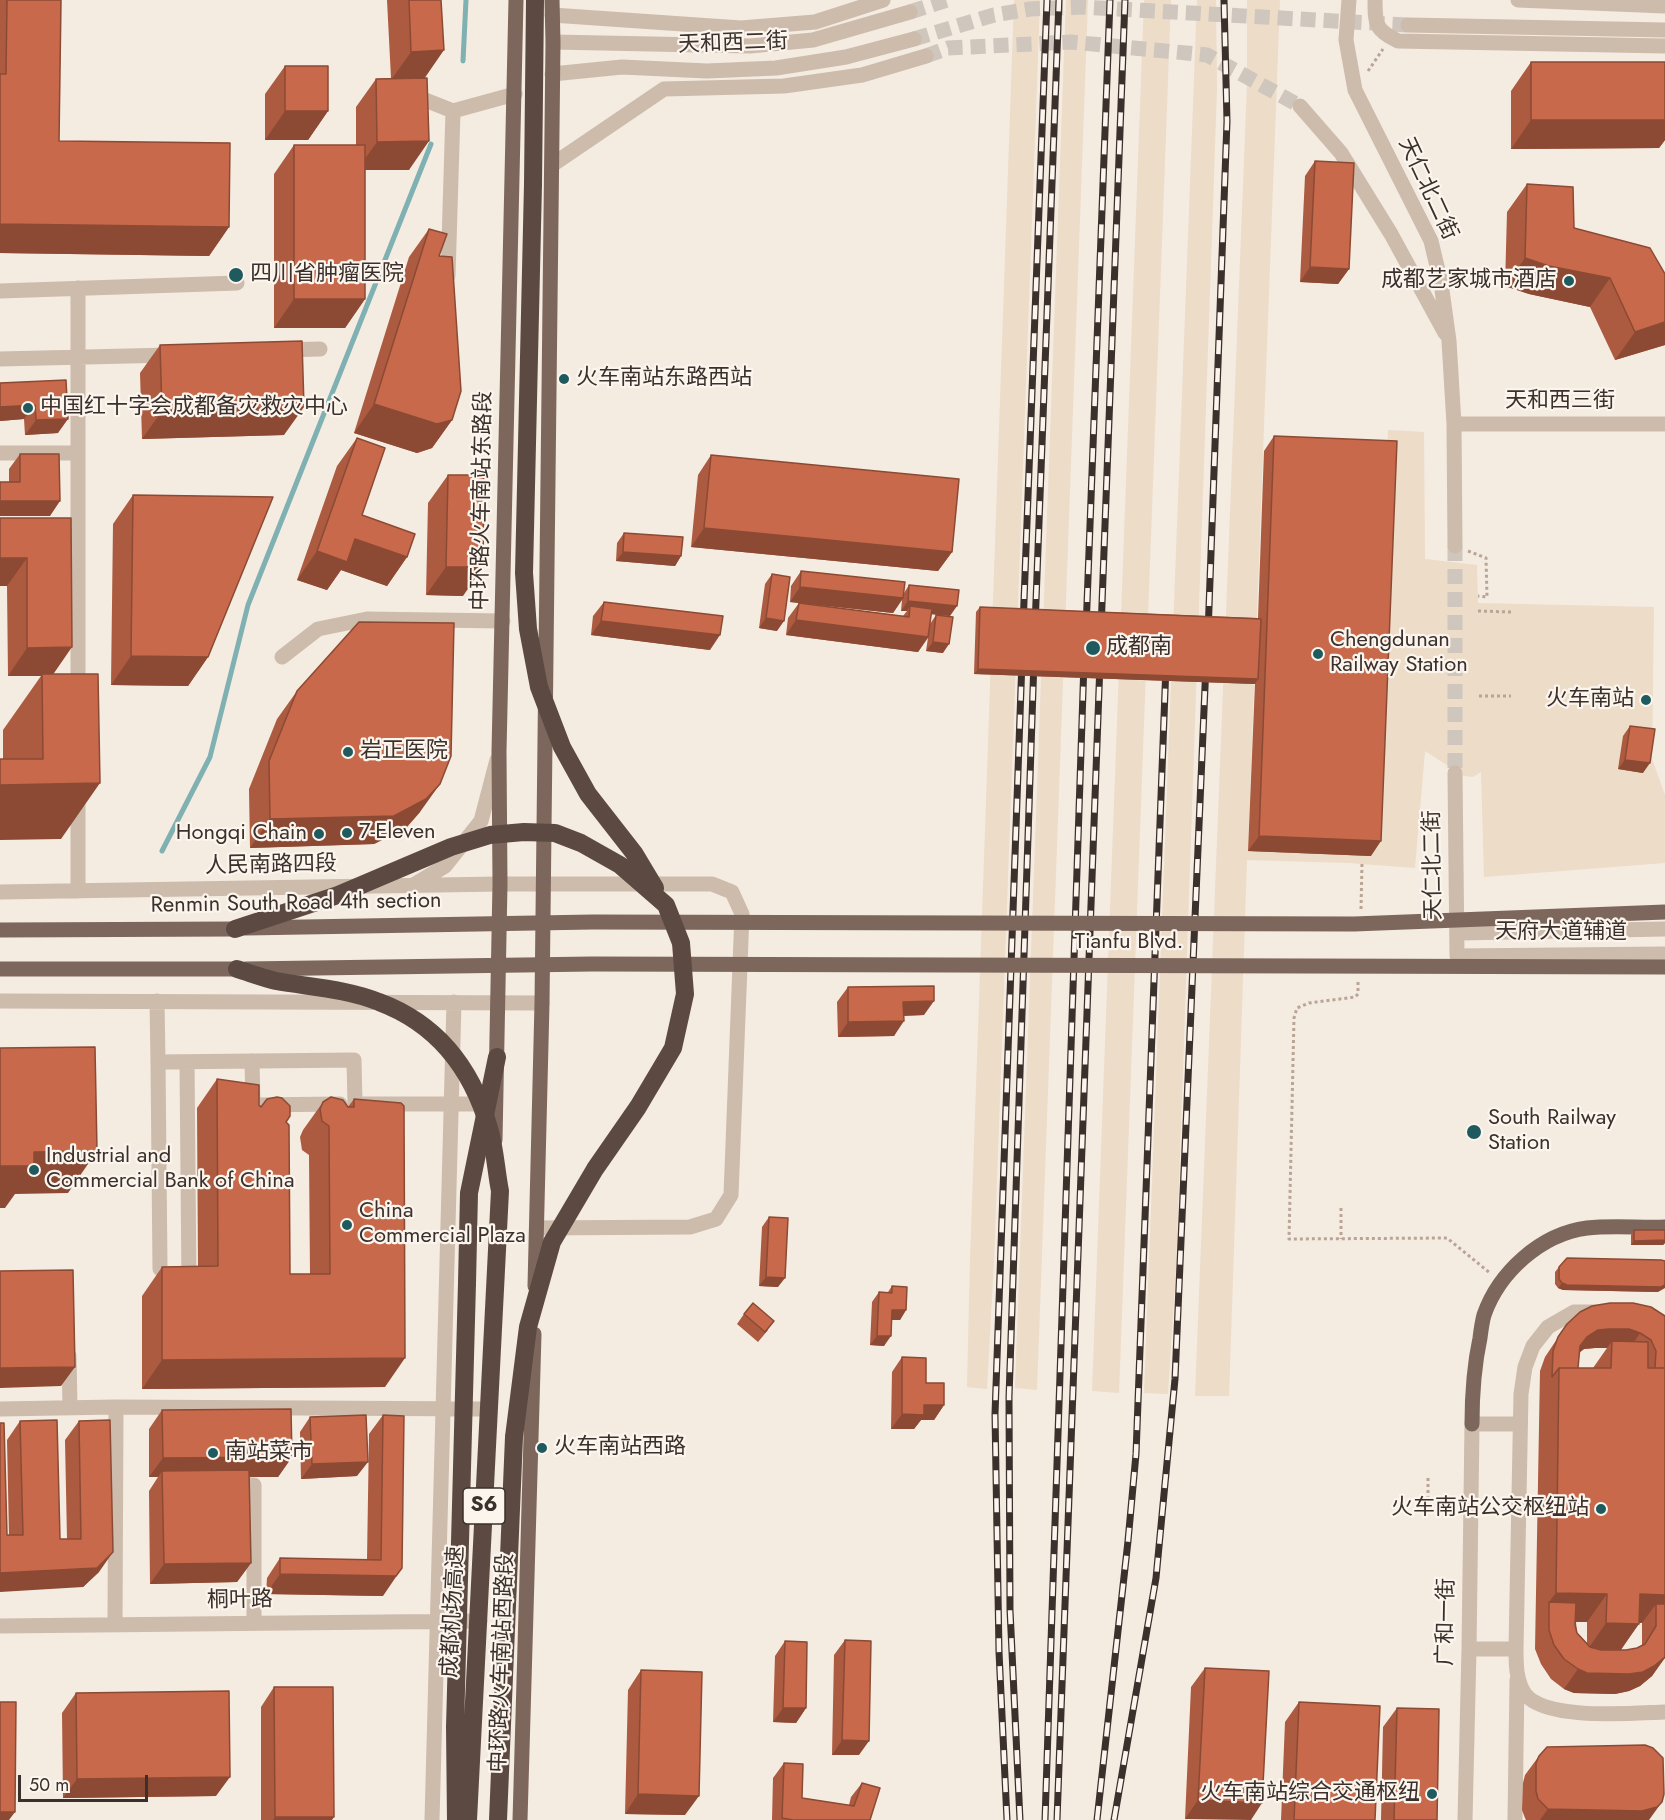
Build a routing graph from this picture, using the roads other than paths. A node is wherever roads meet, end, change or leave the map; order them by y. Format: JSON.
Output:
{"nodes":[{"id":1,"x":516,"y":0,"type":"edge"},
{"id":2,"x":535,"y":0,"type":"edge"},
{"id":3,"x":884,"y":0,"type":"edge"},
{"id":4,"x":1349,"y":0,"type":"edge"},
{"id":5,"x":1375,"y":0,"type":"edge"},
{"id":6,"x":1518,"y":0,"type":"edge"},
{"id":7,"x":1665,"y":6,"type":"edge"},
{"id":8,"x":552,"y":8,"type":"edge"},
{"id":9,"x":910,"y":12,"type":"tunnel mouth"},
{"id":10,"x":1408,"y":25,"type":"tunnel mouth"},
{"id":11,"x":1665,"y":30,"type":"edge"},
{"id":12,"x":914,"y":39,"type":"tunnel mouth"},
{"id":13,"x":553,"y":42,"type":"junction"},
{"id":14,"x":1665,"y":46,"type":"edge"},
{"id":15,"x":926,"y":56,"type":"tunnel mouth"},
{"id":16,"x":552,"y":74,"type":"junction"},
{"id":17,"x":396,"y":92,"type":"edge"},
{"id":18,"x":515,"y":94,"type":"junction"},
{"id":19,"x":1300,"y":106,"type":"tunnel mouth"},
{"id":20,"x":453,"y":111,"type":"junction"},
{"id":21,"x":552,"y":165,"type":"junction"},
{"id":22,"x":431,"y":276,"type":"edge"},
{"id":23,"x":237,"y":283,"type":"dead end"},
{"id":24,"x":78,"y":288,"type":"junction"},
{"id":25,"x":0,"y":291,"type":"edge"},
{"id":26,"x":1449,"y":340,"type":"junction"},
{"id":27,"x":320,"y":349,"type":"dead end"},
{"id":28,"x":262,"y":351,"type":"edge"},
{"id":29,"x":182,"y":354,"type":"edge"},
{"id":30,"x":78,"y":358,"type":"junction"},
{"id":31,"x":0,"y":359,"type":"edge"},
{"id":32,"x":1455,"y":424,"type":"junction"},
{"id":33,"x":1665,"y":424,"type":"edge"},
{"id":34,"x":0,"y":453,"type":"edge"},
{"id":35,"x":78,"y":453,"type":"junction"},
{"id":36,"x":1455,"y":546,"type":"tunnel mouth"},
{"id":37,"x":503,"y":621,"type":"junction"},
{"id":38,"x":282,"y":657,"type":"dead end"},
{"id":39,"x":78,"y":713,"type":"edge"},
{"id":40,"x":499,"y":751,"type":"junction"},
{"id":41,"x":1455,"y":773,"type":"tunnel mouth"},
{"id":42,"x":78,"y":784,"type":"edge"},
{"id":43,"x":543,"y":883,"type":"junction"},
{"id":44,"x":500,"y":884,"type":"junction"},
{"id":45,"x":411,"y":886,"type":"junction"},
{"id":46,"x":78,"y":891,"type":"junction"},
{"id":47,"x":0,"y":892,"type":"edge"},
{"id":48,"x":666,"y":905,"type":"junction"},
{"id":49,"x":1665,"y":912,"type":"edge"},
{"id":50,"x":593,"y":922,"type":"joint"},
{"id":51,"x":235,"y":928,"type":"junction"},
{"id":52,"x":1665,"y":929,"type":"edge"},
{"id":53,"x":0,"y":930,"type":"edge"},
{"id":54,"x":1458,"y":933,"type":"junction"},
{"id":55,"x":1665,"y":954,"type":"edge"},
{"id":56,"x":1457,"y":956,"type":"joint"},
{"id":57,"x":1665,"y":967,"type":"edge"},
{"id":58,"x":0,"y":969,"type":"edge"},
{"id":59,"x":237,"y":969,"type":"junction"},
{"id":60,"x":0,"y":1001,"type":"edge"},
{"id":61,"x":157,"y":1001,"type":"junction"},
{"id":62,"x":454,"y":1002,"type":"junction"},
{"id":63,"x":542,"y":1003,"type":"junction"},
{"id":64,"x":499,"y":1004,"type":"junction"},
{"id":65,"x":497,"y":1058,"type":"joint"},
{"id":66,"x":252,"y":1061,"type":"junction"},
{"id":67,"x":158,"y":1062,"type":"junction"},
{"id":68,"x":187,"y":1062,"type":"junction"},
{"id":69,"x":355,"y":1104,"type":"junction"},
{"id":70,"x":452,"y":1104,"type":"junction"},
{"id":71,"x":492,"y":1104,"type":"junction"},
{"id":72,"x":1665,"y":1227,"type":"edge"},
{"id":73,"x":537,"y":1228,"type":"junction"},
{"id":74,"x":160,"y":1269,"type":"edge"},
{"id":75,"x":189,"y":1295,"type":"edge"},
{"id":76,"x":1619,"y":1312,"type":"edge"},
{"id":77,"x":68,"y":1338,"type":"edge"},
{"id":78,"x":70,"y":1407,"type":"junction"},
{"id":79,"x":116,"y":1407,"type":"junction"},
{"id":80,"x":441,"y":1407,"type":"junction"},
{"id":81,"x":0,"y":1409,"type":"edge"},
{"id":82,"x":489,"y":1409,"type":"junction"},
{"id":83,"x":1472,"y":1424,"type":"junction"},
{"id":84,"x":1520,"y":1424,"type":"junction"},
{"id":85,"x":221,"y":1485,"type":"edge"},
{"id":86,"x":436,"y":1621,"type":"junction"},
{"id":87,"x":480,"y":1621,"type":"junction"},
{"id":88,"x":254,"y":1623,"type":"junction"},
{"id":89,"x":115,"y":1624,"type":"junction"},
{"id":90,"x":0,"y":1626,"type":"edge"},
{"id":91,"x":1469,"y":1649,"type":"junction"},
{"id":92,"x":1516,"y":1649,"type":"junction"},
{"id":93,"x":1517,"y":1674,"type":"junction"},
{"id":94,"x":1665,"y":1712,"type":"edge"},
{"id":95,"x":432,"y":1820,"type":"edge"},
{"id":96,"x":456,"y":1820,"type":"edge"},
{"id":97,"x":468,"y":1820,"type":"edge"},
{"id":98,"x":474,"y":1820,"type":"edge"},
{"id":99,"x":498,"y":1820,"type":"edge"},
{"id":100,"x":520,"y":1820,"type":"edge"},
{"id":101,"x":1465,"y":1820,"type":"edge"},
{"id":102,"x":1515,"y":1820,"type":"edge"}],
"edges":[{"from":1,"to":18,"type":"main road","name":"中环路火车南站东路段"},
{"from":2,"to":48,"type":"highway","bridge":true},
{"from":3,"to":8,"type":"street"},
{"from":4,"to":26,"type":"street","name":"天仁北二街"},
{"from":5,"to":14,"type":"street"},
{"from":6,"to":7,"type":"street"},
{"from":8,"to":13,"type":"main road"},
{"from":9,"to":13,"type":"street"},
{"from":10,"to":11,"type":"street"},
{"from":12,"to":16,"type":"street","name":"天和西二街"},
{"from":13,"to":16,"type":"main road"},
{"from":15,"to":21,"type":"street"},
{"from":16,"to":21,"type":"main road"},
{"from":17,"to":20,"type":"street"},
{"from":18,"to":20,"type":"street"},
{"from":18,"to":37,"type":"main road","name":"中环路火车南站东路段"},
{"from":19,"to":26,"type":"street"},
{"from":20,"to":22,"type":"street"},
{"from":21,"to":43,"type":"main road"},
{"from":23,"to":24,"type":"street"},
{"from":24,"to":25,"type":"street"},
{"from":24,"to":30,"type":"street"},
{"from":26,"to":32,"type":"street","name":"天仁北二街"},
{"from":27,"to":28,"type":"street"},
{"from":29,"to":30,"type":"street"},
{"from":30,"to":31,"type":"street"},
{"from":30,"to":35,"type":"street"},
{"from":32,"to":33,"type":"street","name":"天和西三街"},
{"from":32,"to":36,"type":"street","name":"天仁北二街"},
{"from":34,"to":35,"type":"street"},
{"from":35,"to":39,"type":"street"},
{"from":37,"to":38,"type":"street"},
{"from":37,"to":40,"type":"main road","name":"中环路火车南站东路段"},
{"from":40,"to":44,"type":"main road","name":"中环路火车南站东路段"},
{"from":40,"to":45,"type":"street"},
{"from":41,"to":54,"type":"street","name":"天仁北二街"},
{"from":42,"to":46,"type":"street"},
{"from":43,"to":44,"type":"street","name":"人民南路四段"},
{"from":43,"to":63,"type":"main road"},
{"from":43,"to":73,"type":"street","name":"人民南路四段"},
{"from":44,"to":45,"type":"street","name":"人民南路四段"},
{"from":44,"to":64,"type":"main road","name":"中环路火车南站东路段"},
{"from":45,"to":46,"type":"street","name":"人民南路四段"},
{"from":46,"to":47,"type":"street","name":"人民南路四段"},
{"from":48,"to":51,"type":"highway","bridge":true},
{"from":48,"to":99,"type":"highway","number":"S6","bridge":true},
{"from":49,"to":50,"type":"main road","name":"Tianfu Blvd.","bridge":true},
{"from":50,"to":51,"type":"main road","name":"Renmin South Road 4th section","bridge":true},
{"from":51,"to":53,"type":"main road","name":"Renmin South Road 4th section"},
{"from":52,"to":54,"type":"street","name":"天府大道辅道"},
{"from":54,"to":56,"type":"street","name":"天仁北二街"},
{"from":55,"to":56,"type":"street","name":"天府大道辅道"},
{"from":57,"to":59,"type":"main road","name":"Tianfu Blvd.","bridge":true},
{"from":58,"to":59,"type":"main road"},
{"from":59,"to":97,"type":"highway","name":"成都机场高速","number":"S6","bridge":true},
{"from":60,"to":61,"type":"street"},
{"from":61,"to":62,"type":"street"},
{"from":61,"to":67,"type":"street"},
{"from":62,"to":64,"type":"street"},
{"from":62,"to":70,"type":"street"},
{"from":63,"to":64,"type":"street"},
{"from":63,"to":73,"type":"main road","name":"中环路火车南站西路段"},
{"from":64,"to":65,"type":"main road"},
{"from":65,"to":71,"type":"highway"},
{"from":66,"to":68,"type":"street"},
{"from":66,"to":69,"type":"street"},
{"from":66,"to":69,"type":"street"},
{"from":67,"to":68,"type":"street"},
{"from":67,"to":74,"type":"street"},
{"from":68,"to":75,"type":"street"},
{"from":69,"to":70,"type":"street"},
{"from":70,"to":71,"type":"street"},
{"from":70,"to":80,"type":"street"},
{"from":71,"to":82,"type":"main road","name":"中环路火车南站西路段"},
{"from":71,"to":96,"type":"highway","bridge":true},
{"from":72,"to":83,"type":"main road"},
{"from":73,"to":100,"type":"main road","name":"中环路火车南站西路段"},
{"from":76,"to":84,"type":"street"},
{"from":77,"to":78,"type":"street"},
{"from":78,"to":79,"type":"street"},
{"from":78,"to":81,"type":"street"},
{"from":79,"to":80,"type":"street"},
{"from":79,"to":89,"type":"street"},
{"from":80,"to":82,"type":"street"},
{"from":80,"to":86,"type":"street"},
{"from":82,"to":87,"type":"main road","name":"中环路火车南站西路段"},
{"from":83,"to":84,"type":"street"},
{"from":83,"to":91,"type":"street","name":"广和一街"},
{"from":84,"to":92,"type":"street"},
{"from":85,"to":88,"type":"street"},
{"from":86,"to":87,"type":"street","name":"桐叶路"},
{"from":86,"to":88,"type":"street","name":"桐叶路"},
{"from":86,"to":95,"type":"street"},
{"from":87,"to":98,"type":"main road","name":"中环路火车南站西路段"},
{"from":88,"to":89,"type":"street","name":"桐叶路"},
{"from":89,"to":90,"type":"street","name":"桐叶路"},
{"from":91,"to":92,"type":"street"},
{"from":91,"to":101,"type":"street","name":"广和一街"},
{"from":92,"to":93,"type":"street"},
{"from":93,"to":94,"type":"street"},
{"from":93,"to":102,"type":"street"}]}
